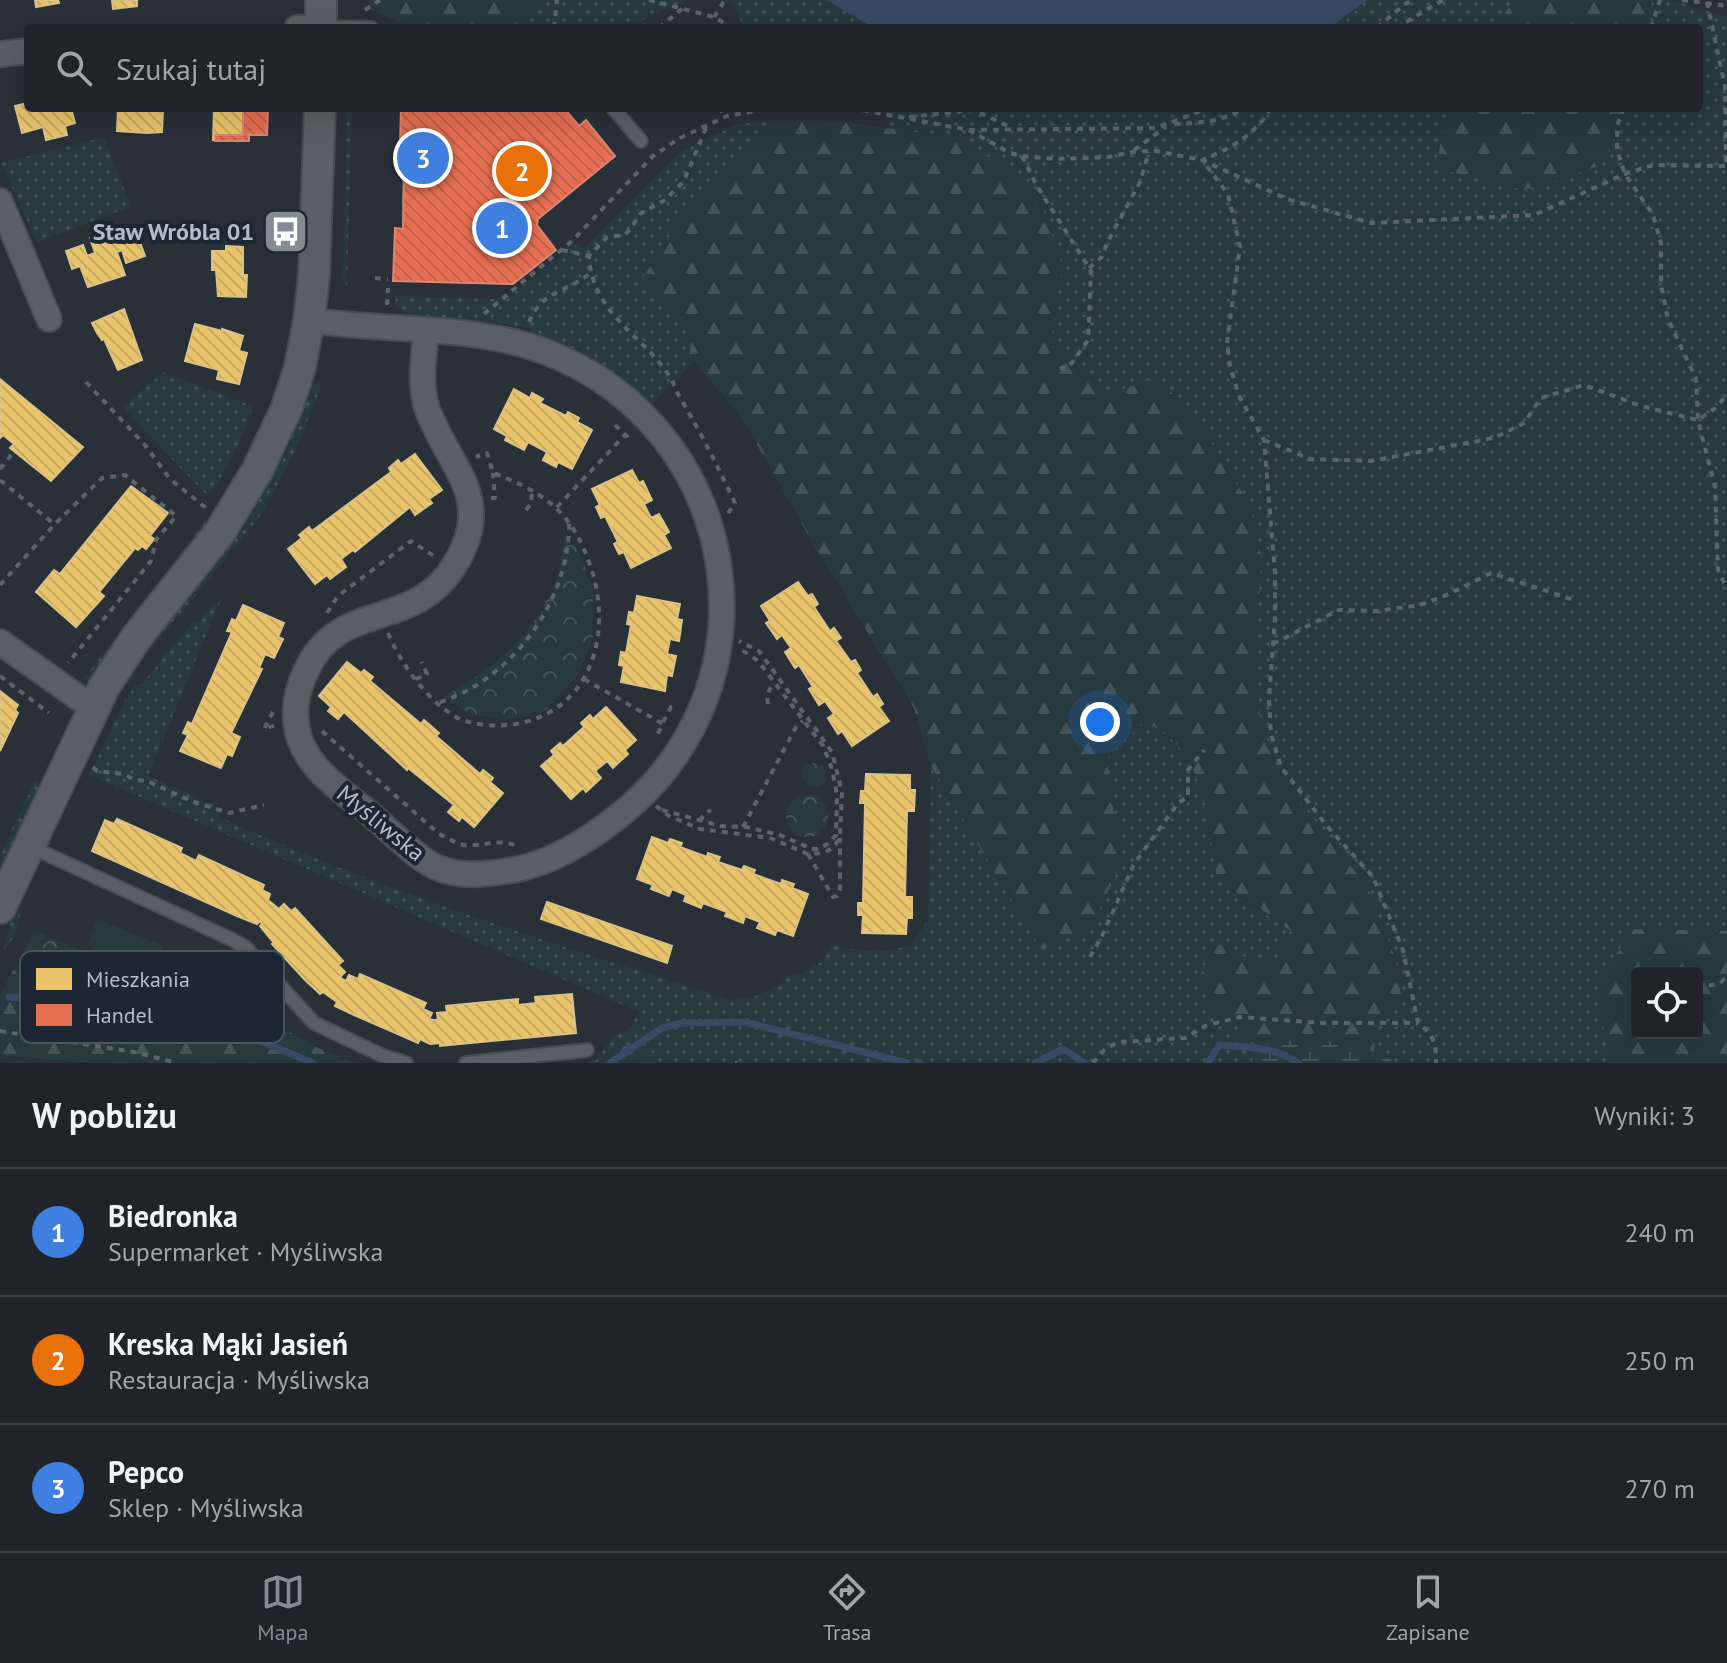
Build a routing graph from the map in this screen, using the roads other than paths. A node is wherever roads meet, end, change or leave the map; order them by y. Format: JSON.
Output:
{"nodes":[{"id":1,"x":315,"y":21,"type":"edge"},
{"id":2,"x":339,"y":24,"type":"edge"},
{"id":3,"x":24,"y":51,"type":"edge"},
{"id":4,"x":0,"y":54,"type":"edge"},
{"id":5,"x":320,"y":112,"type":"edge"},
{"id":6,"x":616,"y":112,"type":"edge"},
{"id":7,"x":641,"y":141,"type":"dead end"},
{"id":8,"x":0,"y":201,"type":"edge"},
{"id":9,"x":49,"y":319,"type":"dead end"},
{"id":10,"x":309,"y":320,"type":"junction"},
{"id":11,"x":426,"y":331,"type":"junction"},
{"id":12,"x":0,"y":642,"type":"edge"},
{"id":13,"x":93,"y":708,"type":"junction"},
{"id":14,"x":29,"y":846,"type":"junction"},
{"id":15,"x":0,"y":908,"type":"edge"},
{"id":16,"x":249,"y":951,"type":"edge"},
{"id":17,"x":284,"y":990,"type":"edge"},
{"id":18,"x":587,"y":1050,"type":"dead end"},
{"id":19,"x":406,"y":1063,"type":"edge"},
{"id":20,"x":466,"y":1063,"type":"edge"}],
"edges":[{"from":1,"to":2,"type":"lane"},
{"from":3,"to":4,"type":"street"},
{"from":5,"to":10,"type":"street"},
{"from":6,"to":7,"type":"lane"},
{"from":8,"to":9,"type":"street"},
{"from":10,"to":11,"type":"street","name":"Myśliwska"},
{"from":10,"to":13,"type":"street"},
{"from":11,"to":11,"type":"street","name":"Myśliwska"},
{"from":12,"to":13,"type":"street"},
{"from":13,"to":14,"type":"street"},
{"from":14,"to":15,"type":"street"},
{"from":14,"to":16,"type":"lane"},
{"from":17,"to":19,"type":"lane"},
{"from":18,"to":20,"type":"lane"}]}
